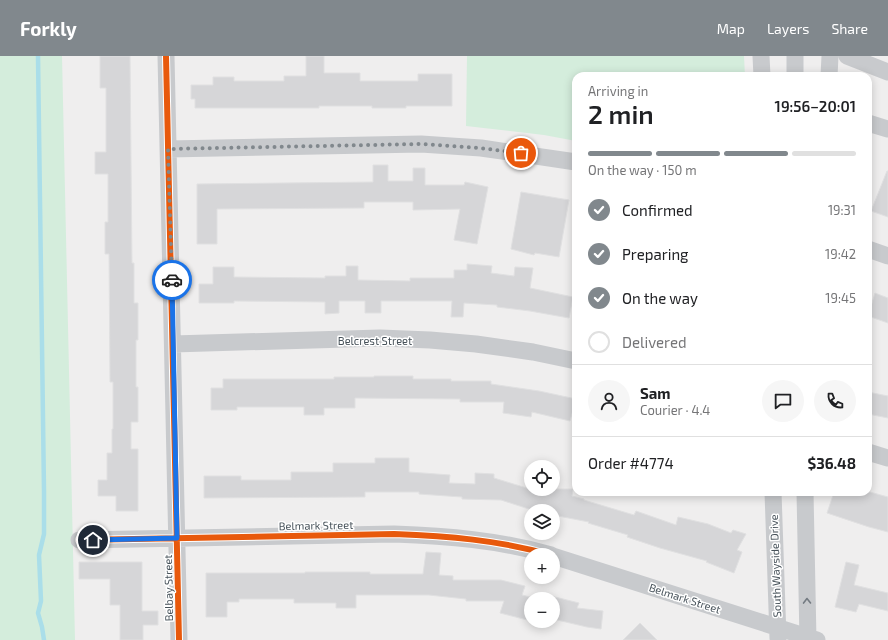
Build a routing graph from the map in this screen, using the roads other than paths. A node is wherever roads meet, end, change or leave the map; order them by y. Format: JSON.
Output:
{"nodes":[{"id":1,"x":166,"y":56,"type":"edge"},
{"id":2,"x":761,"y":56,"type":"edge"},
{"id":3,"x":795,"y":56,"type":"edge"},
{"id":4,"x":830,"y":56,"type":"edge"},
{"id":5,"x":847,"y":56,"type":"edge"},
{"id":6,"x":762,"y":72,"type":"edge"},
{"id":7,"x":795,"y":72,"type":"edge"},
{"id":8,"x":829,"y":72,"type":"edge"},
{"id":9,"x":888,"y":72,"type":"edge"},
{"id":10,"x":872,"y":124,"type":"edge"},
{"id":11,"x":888,"y":129,"type":"edge"},
{"id":12,"x":168,"y":149,"type":"junction"},
{"id":13,"x":572,"y":161,"type":"edge"},
{"id":14,"x":872,"y":250,"type":"edge"},
{"id":15,"x":888,"y":256,"type":"edge"},
{"id":16,"x":173,"y":344,"type":"junction"},
{"id":17,"x":572,"y":360,"type":"edge"},
{"id":18,"x":872,"y":453,"type":"edge"},
{"id":19,"x":888,"y":458,"type":"edge"},
{"id":20,"x":773,"y":496,"type":"edge"},
{"id":21,"x":805,"y":496,"type":"edge"},
{"id":22,"x":177,"y":538,"type":"junction"},
{"id":23,"x":79,"y":540,"type":"dead end"},
{"id":24,"x":525,"y":548,"type":"edge"},
{"id":25,"x":560,"y":558,"type":"edge"},
{"id":26,"x":778,"y":634,"type":"edge"},
{"id":27,"x":811,"y":639,"type":"edge"},
{"id":28,"x":179,"y":640,"type":"edge"}],
"edges":[{"from":1,"to":12,"type":"street","name":"Belbay Street"},
{"from":2,"to":6,"type":"street"},
{"from":3,"to":7,"type":"street"},
{"from":4,"to":8,"type":"street"},
{"from":5,"to":9,"type":"street"},
{"from":10,"to":11,"type":"street"},
{"from":12,"to":13,"type":"street"},
{"from":12,"to":16,"type":"street","name":"Belbay Street"},
{"from":14,"to":15,"type":"street"},
{"from":16,"to":17,"type":"street","name":"Belcrest Street"},
{"from":16,"to":22,"type":"street","name":"Belbay Street"},
{"from":18,"to":19,"type":"street"},
{"from":20,"to":26,"type":"street","name":"South Wayside Drive"},
{"from":27,"to":21,"type":"street","one_way":true},
{"from":22,"to":23,"type":"street","name":"Belmark Street"},
{"from":22,"to":24,"type":"street","name":"Belmark Street"},
{"from":22,"to":28,"type":"street","name":"Belbay Street"},
{"from":25,"to":26,"type":"street","name":"Belmark Street"},
{"from":26,"to":27,"type":"street","name":"Belmark Street"}]}
